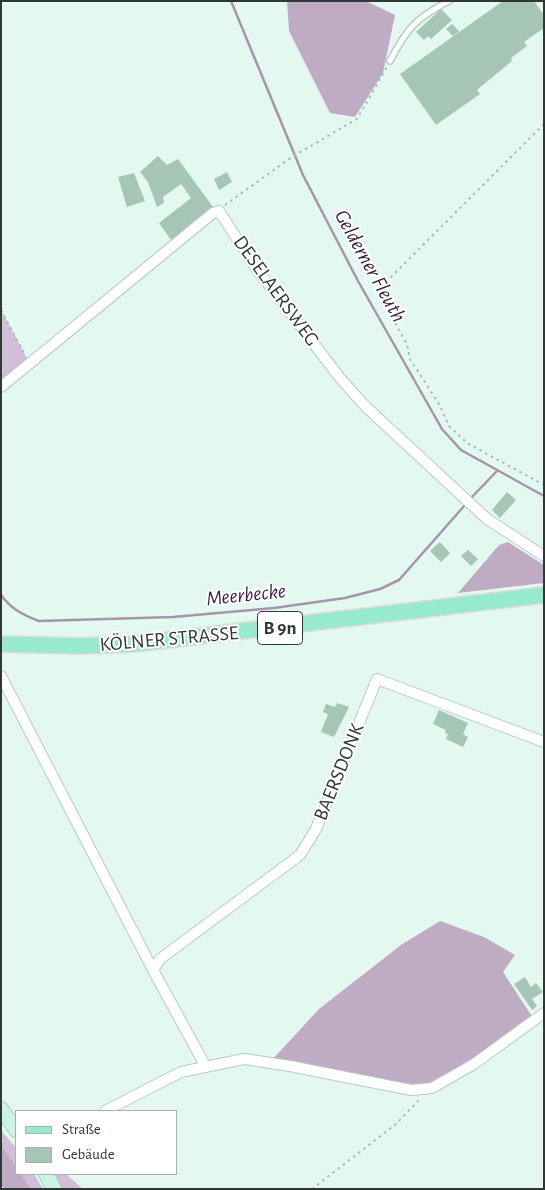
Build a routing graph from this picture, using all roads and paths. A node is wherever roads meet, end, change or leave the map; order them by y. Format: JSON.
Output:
{"nodes":[{"id":1,"x":449,"y":1,"type":"edge"},
{"id":2,"x":390,"y":60,"type":"joint"},
{"id":3,"x":544,"y":124,"type":"edge"},
{"id":4,"x":219,"y":211,"type":"junction"},
{"id":5,"x":1,"y":310,"type":"edge"},
{"id":6,"x":30,"y":364,"type":"junction"},
{"id":7,"x":1,"y":387,"type":"edge"},
{"id":8,"x":544,"y":485,"type":"edge"},
{"id":9,"x":544,"y":556,"type":"edge"},
{"id":10,"x":544,"y":595,"type":"edge"},
{"id":11,"x":1,"y":644,"type":"edge"},
{"id":12,"x":1,"y":676,"type":"edge"},
{"id":13,"x":544,"y":742,"type":"edge"},
{"id":14,"x":153,"y":970,"type":"junction"},
{"id":15,"x":544,"y":1013,"type":"edge"},
{"id":16,"x":206,"y":1067,"type":"junction"},
{"id":17,"x":432,"y":1088,"type":"junction"},
{"id":18,"x":1,"y":1109,"type":"edge"},
{"id":19,"x":107,"y":1110,"type":"edge"},
{"id":20,"x":15,"y":1129,"type":"edge"},
{"id":21,"x":47,"y":1175,"type":"edge"},
{"id":22,"x":54,"y":1189,"type":"edge"},
{"id":23,"x":312,"y":1189,"type":"edge"}],
"edges":[{"from":1,"to":2,"type":"lane"},
{"from":2,"to":4,"type":"path"},
{"from":3,"to":8,"type":"path"},
{"from":4,"to":6,"type":"street"},
{"from":4,"to":9,"type":"street","name":"DESELAERSWEG"},
{"from":5,"to":6,"type":"path"},
{"from":6,"to":7,"type":"street"},
{"from":10,"to":11,"type":"main road","name":"KÖLNER STRASSE","number":"B 9n"},
{"from":12,"to":14,"type":"street"},
{"from":13,"to":14,"type":"street","name":"BAERSDONK"},
{"from":14,"to":16,"type":"street"},
{"from":15,"to":17,"type":"street"},
{"from":16,"to":17,"type":"street"},
{"from":16,"to":19,"type":"street"},
{"from":17,"to":23,"type":"path"},
{"from":18,"to":20,"type":"main road"},
{"from":21,"to":22,"type":"main road"}]}
